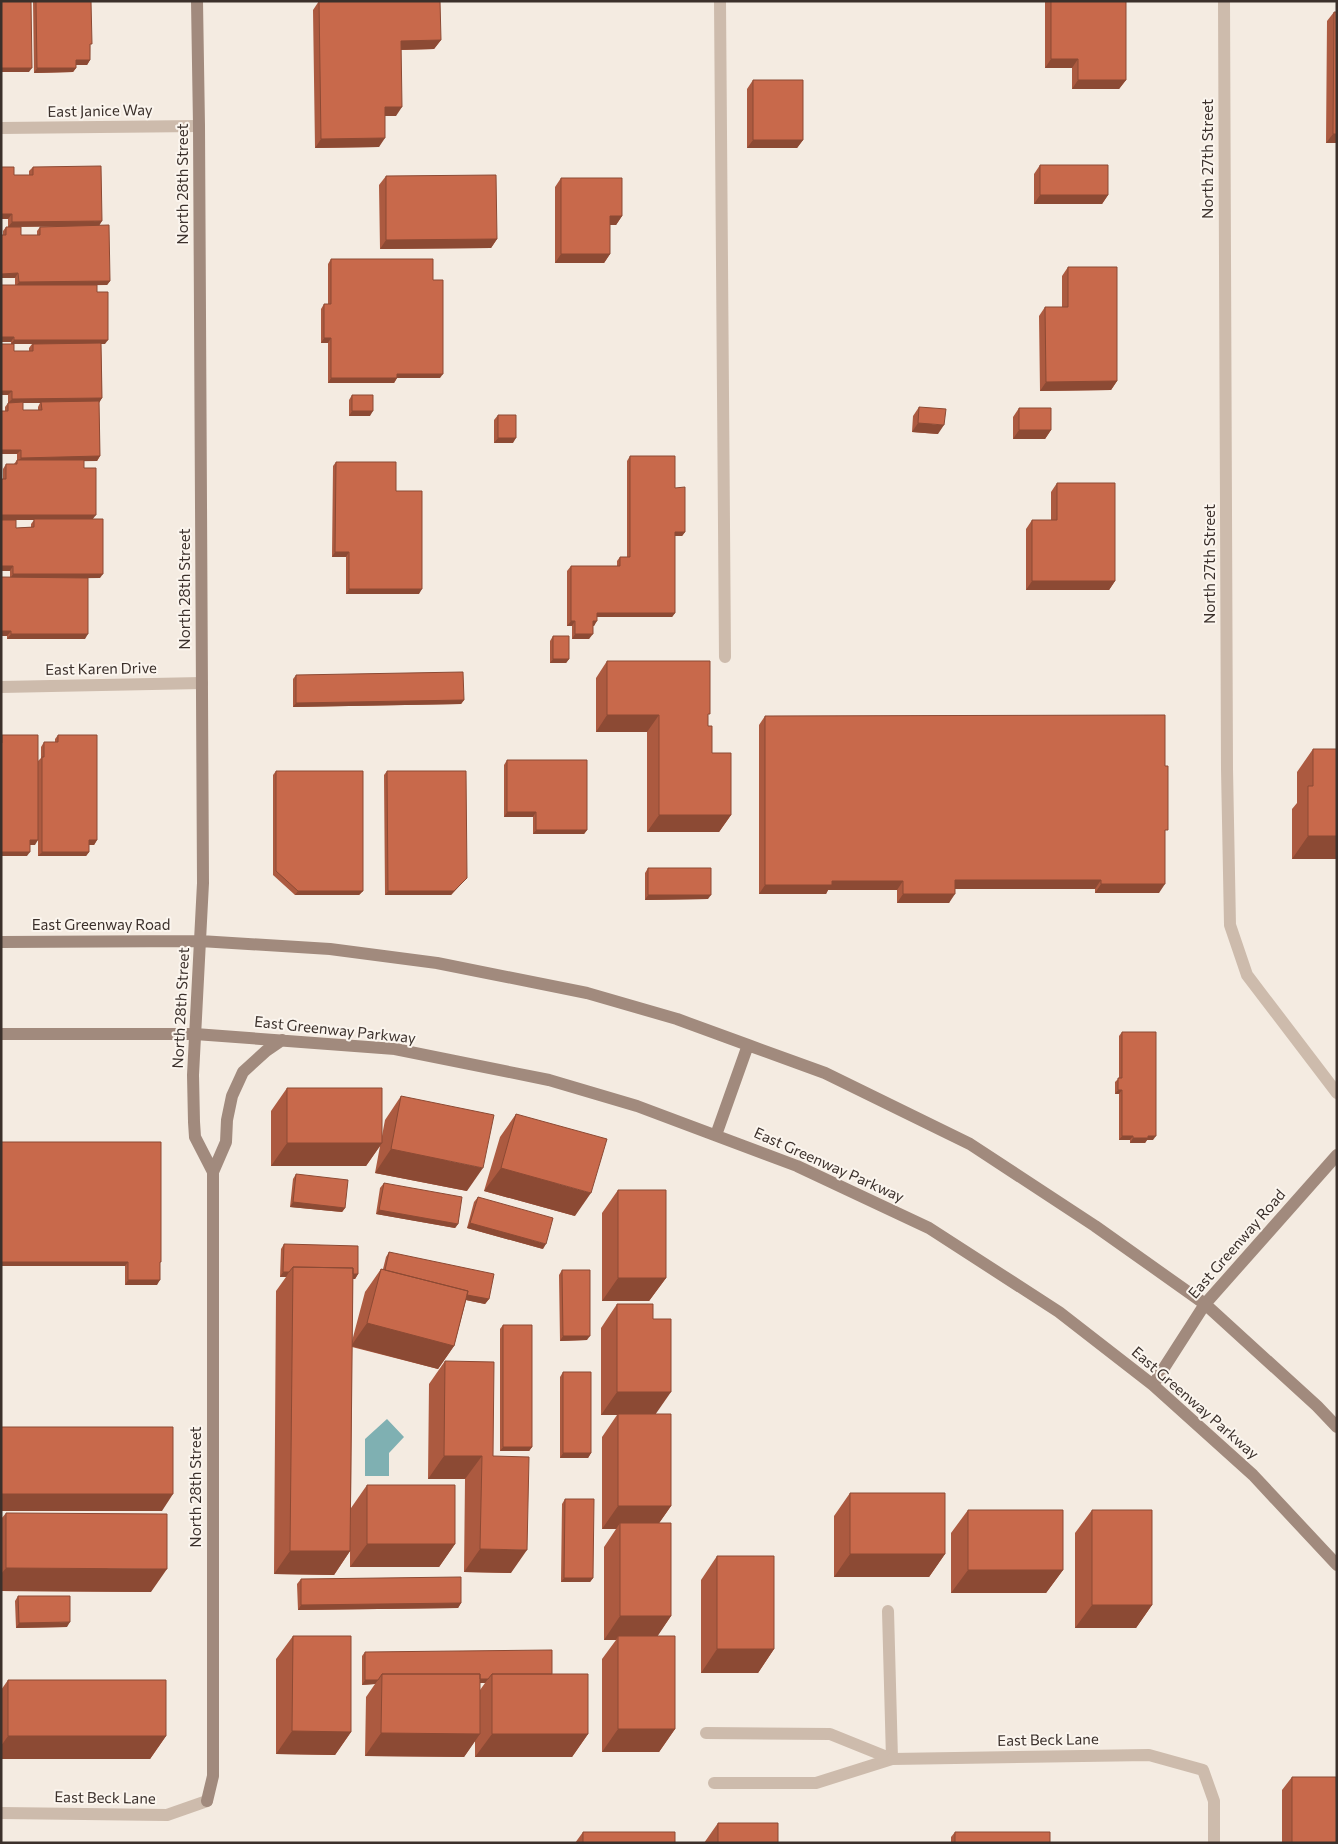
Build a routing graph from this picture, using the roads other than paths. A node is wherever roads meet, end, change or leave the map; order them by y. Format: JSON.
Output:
{"nodes":[{"id":1,"x":197,"y":1,"type":"edge"},
{"id":2,"x":720,"y":1,"type":"edge"},
{"id":3,"x":1224,"y":1,"type":"edge"},
{"id":4,"x":199,"y":126,"type":"junction"},
{"id":5,"x":1,"y":128,"type":"edge"},
{"id":6,"x":725,"y":656,"type":"dead end"},
{"id":7,"x":202,"y":683,"type":"junction"},
{"id":8,"x":1,"y":687,"type":"edge"},
{"id":9,"x":200,"y":941,"type":"junction"},
{"id":10,"x":1,"y":942,"type":"edge"},
{"id":11,"x":1,"y":1034,"type":"edge"},
{"id":12,"x":195,"y":1034,"type":"junction"},
{"id":13,"x":282,"y":1040,"type":"junction"},
{"id":14,"x":748,"y":1045,"type":"junction"},
{"id":15,"x":1337,"y":1093,"type":"edge"},
{"id":16,"x":716,"y":1136,"type":"junction"},
{"id":17,"x":1337,"y":1155,"type":"edge"},
{"id":18,"x":212,"y":1172,"type":"junction"},
{"id":19,"x":1205,"y":1304,"type":"junction"},
{"id":20,"x":1153,"y":1385,"type":"junction"},
{"id":21,"x":1337,"y":1427,"type":"edge"},
{"id":22,"x":1337,"y":1565,"type":"edge"},
{"id":23,"x":888,"y":1611,"type":"dead end"},
{"id":24,"x":706,"y":1733,"type":"dead end"},
{"id":25,"x":892,"y":1759,"type":"junction"},
{"id":26,"x":714,"y":1783,"type":"dead end"},
{"id":27,"x":207,"y":1802,"type":"joint"},
{"id":28,"x":1,"y":1813,"type":"edge"},
{"id":29,"x":1214,"y":1843,"type":"edge"}],
"edges":[{"from":1,"to":4,"type":"main road","name":"North 28th Street"},
{"from":2,"to":6,"type":"street"},
{"from":3,"to":15,"type":"street","name":"North 27th Street"},
{"from":4,"to":5,"type":"street","name":"East Janice Way"},
{"from":4,"to":7,"type":"main road","name":"North 28th Street"},
{"from":7,"to":8,"type":"street","name":"East Karen Drive"},
{"from":7,"to":9,"type":"main road","name":"North 28th Street"},
{"from":9,"to":10,"type":"main road","name":"East Greenway Road"},
{"from":9,"to":12,"type":"main road","name":"North 28th Street"},
{"from":9,"to":14,"type":"main road"},
{"from":11,"to":12,"type":"main road"},
{"from":12,"to":13,"type":"main road","name":"East Greenway Parkway"},
{"from":12,"to":18,"type":"main road","name":"North 28th Street"},
{"from":13,"to":16,"type":"main road","name":"East Greenway Parkway"},
{"from":13,"to":18,"type":"main road","name":"North 28th Street"},
{"from":14,"to":16,"type":"main road"},
{"from":14,"to":19,"type":"main road"},
{"from":16,"to":20,"type":"main road","name":"East Greenway Parkway"},
{"from":17,"to":19,"type":"main road","name":"East Greenway Road"},
{"from":18,"to":27,"type":"main road","name":"North 28th Street"},
{"from":19,"to":20,"type":"main road","name":"East Greenway Road"},
{"from":19,"to":21,"type":"main road"},
{"from":20,"to":22,"type":"main road","name":"East Greenway Parkway"},
{"from":23,"to":25,"type":"street"},
{"from":24,"to":25,"type":"street"},
{"from":25,"to":26,"type":"street"},
{"from":25,"to":29,"type":"street","name":"East Beck Lane"},
{"from":27,"to":28,"type":"street","name":"East Beck Lane"}]}
